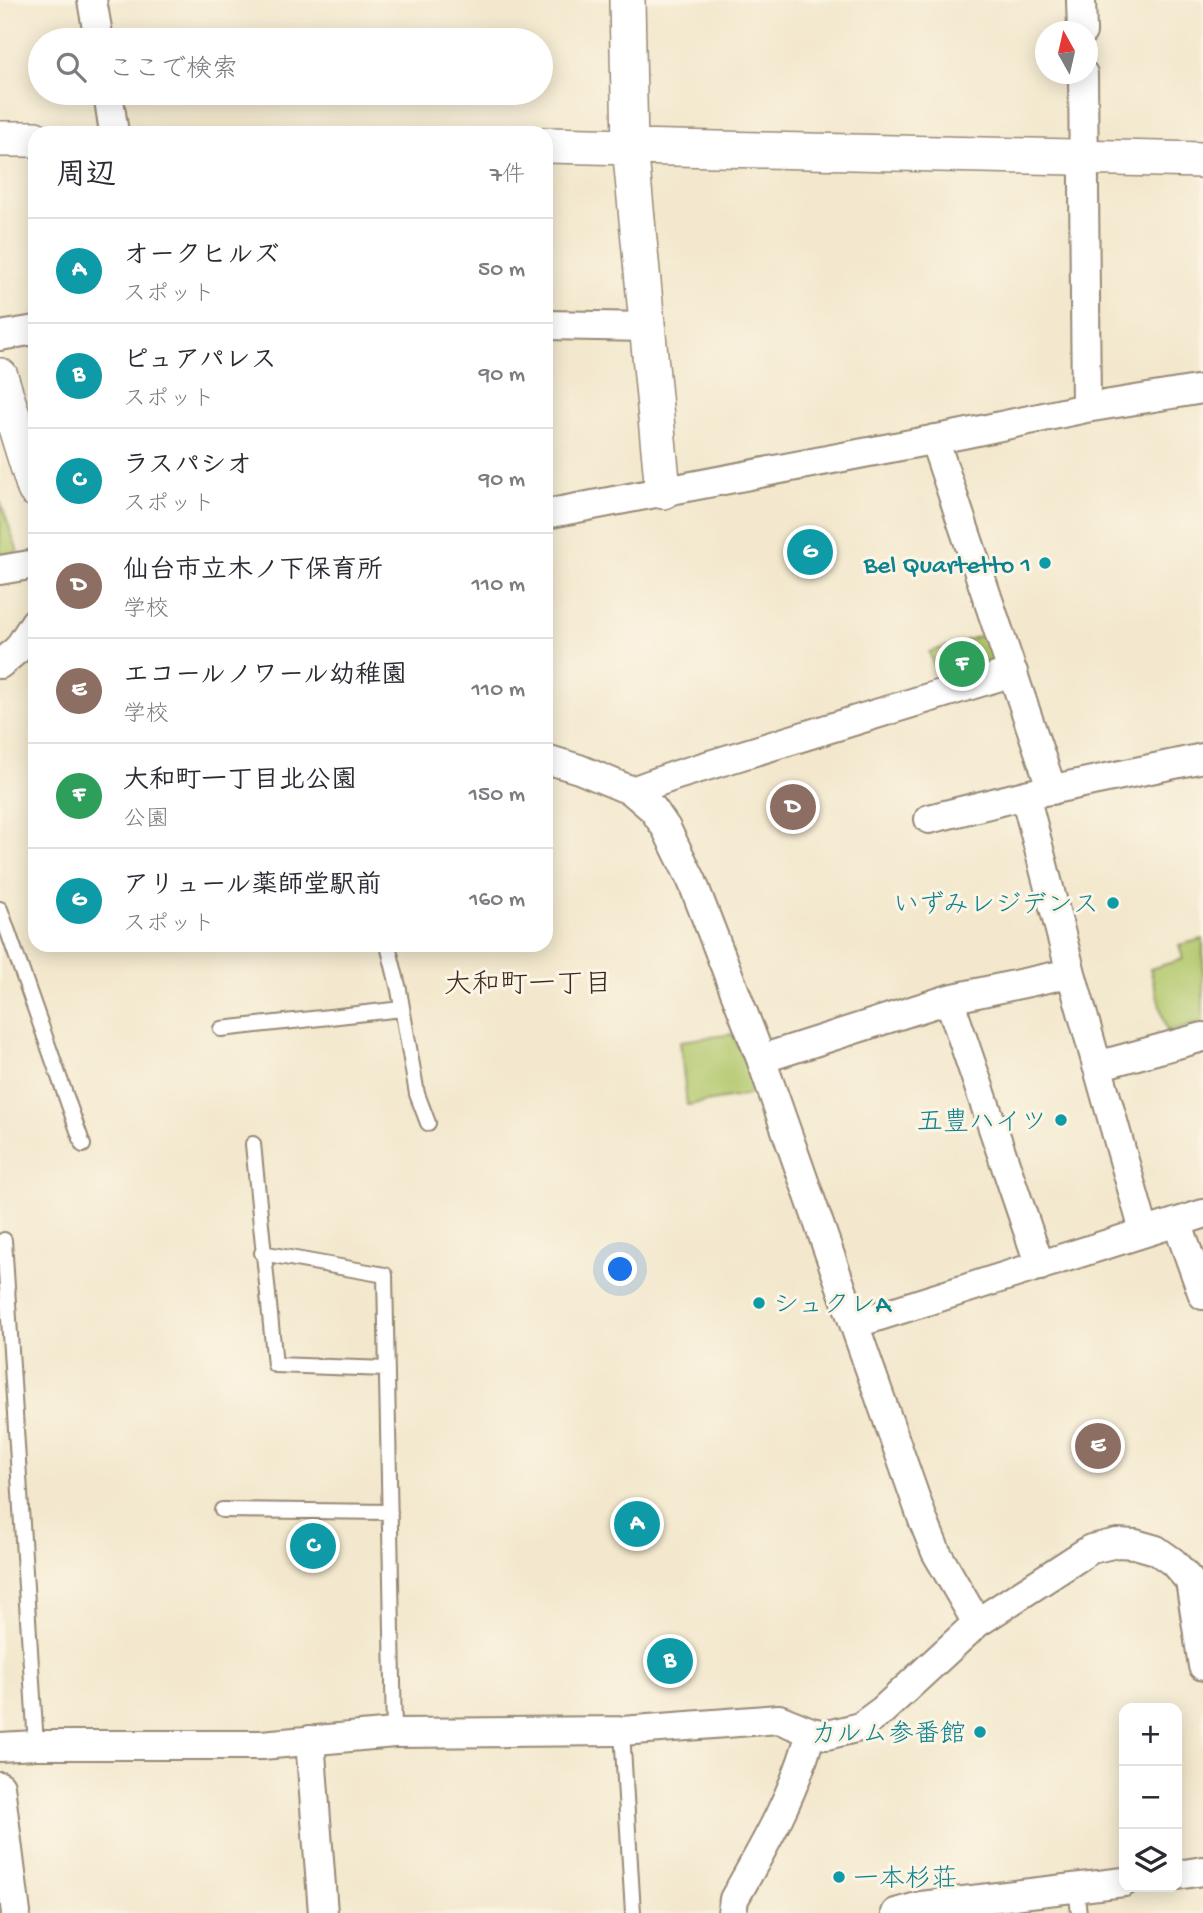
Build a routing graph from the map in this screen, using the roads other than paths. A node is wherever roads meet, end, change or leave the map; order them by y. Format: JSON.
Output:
{"nodes":[{"id":1,"x":92,"y":0,"type":"edge"},
{"id":2,"x":627,"y":0,"type":"edge"},
{"id":3,"x":1081,"y":0,"type":"edge"},
{"id":4,"x":1082,"y":21,"type":"edge"},
{"id":5,"x":97,"y":28,"type":"edge"},
{"id":6,"x":1083,"y":84,"type":"edge"},
{"id":7,"x":110,"y":105,"type":"edge"},
{"id":8,"x":113,"y":126,"type":"edge"},
{"id":9,"x":0,"y":139,"type":"edge"},
{"id":10,"x":28,"y":139,"type":"edge"},
{"id":11,"x":553,"y":145,"type":"edge"},
{"id":12,"x":630,"y":146,"type":"junction"},
{"id":13,"x":1084,"y":158,"type":"junction"},
{"id":14,"x":1203,"y":160,"type":"edge"},
{"id":15,"x":553,"y":325,"type":"edge"},
{"id":16,"x":647,"y":327,"type":"junction"},
{"id":17,"x":28,"y":331,"type":"edge"},
{"id":18,"x":0,"y":336,"type":"edge"},
{"id":19,"x":0,"y":376,"type":"edge"},
{"id":20,"x":1203,"y":389,"type":"edge"},
{"id":21,"x":1086,"y":408,"type":"junction"},
{"id":22,"x":934,"y":439,"type":"junction"},
{"id":23,"x":28,"y":466,"type":"edge"},
{"id":24,"x":663,"y":491,"type":"junction"},
{"id":25,"x":553,"y":513,"type":"edge"},
{"id":26,"x":28,"y":565,"type":"edge"},
{"id":27,"x":0,"y":570,"type":"edge"},
{"id":28,"x":28,"y":636,"type":"edge"},
{"id":29,"x":18,"y":656,"type":"edge"},
{"id":30,"x":1013,"y":672,"type":"junction"},
{"id":31,"x":1203,"y":758,"type":"edge"},
{"id":32,"x":553,"y":761,"type":"edge"},
{"id":33,"x":632,"y":791,"type":"junction"},
{"id":34,"x":1039,"y":792,"type":"junction"},
{"id":35,"x":929,"y":819,"type":"dead end"},
{"id":36,"x":0,"y":909,"type":"edge"},
{"id":37,"x":390,"y":952,"type":"edge"},
{"id":38,"x":1071,"y":973,"type":"junction"},
{"id":39,"x":949,"y":999,"type":"junction"},
{"id":40,"x":402,"y":1009,"type":"junction"},
{"id":41,"x":221,"y":1029,"type":"dead end"},
{"id":42,"x":1203,"y":1037,"type":"edge"},
{"id":43,"x":761,"y":1059,"type":"junction"},
{"id":44,"x":1097,"y":1066,"type":"junction"},
{"id":45,"x":428,"y":1122,"type":"dead end"},
{"id":46,"x":83,"y":1144,"type":"dead end"},
{"id":47,"x":253,"y":1144,"type":"dead end"},
{"id":48,"x":1190,"y":1218,"type":"edge"},
{"id":49,"x":1144,"y":1231,"type":"junction"},
{"id":50,"x":4,"y":1240,"type":"dead end"},
{"id":51,"x":262,"y":1253,"type":"junction"},
{"id":52,"x":1041,"y":1266,"type":"junction"},
{"id":53,"x":1203,"y":1294,"type":"edge"},
{"id":54,"x":854,"y":1324,"type":"junction"},
{"id":55,"x":387,"y":1369,"type":"junction"},
{"id":56,"x":6,"y":1373,"type":"edge"},
{"id":57,"x":222,"y":1510,"type":"dead end"},
{"id":58,"x":390,"y":1512,"type":"junction"},
{"id":59,"x":1196,"y":1580,"type":"edge"},
{"id":60,"x":978,"y":1623,"type":"junction"},
{"id":61,"x":1203,"y":1666,"type":"edge"},
{"id":62,"x":622,"y":1731,"type":"junction"},
{"id":63,"x":811,"y":1732,"type":"junction"},
{"id":64,"x":394,"y":1733,"type":"junction"},
{"id":65,"x":310,"y":1740,"type":"junction"},
{"id":66,"x":36,"y":1745,"type":"junction"},
{"id":67,"x":0,"y":1747,"type":"edge"},
{"id":68,"x":0,"y":1786,"type":"edge"},
{"id":69,"x":1203,"y":1871,"type":"edge"},
{"id":70,"x":1182,"y":1874,"type":"edge"},
{"id":71,"x":1119,"y":1884,"type":"edge"},
{"id":72,"x":1078,"y":1901,"type":"edge"},
{"id":73,"x":913,"y":1911,"type":"edge"},
{"id":74,"x":16,"y":1913,"type":"edge"},
{"id":75,"x":323,"y":1913,"type":"edge"},
{"id":76,"x":633,"y":1913,"type":"edge"},
{"id":77,"x":732,"y":1913,"type":"edge"}],
"edges":[{"from":1,"to":5,"type":"street"},
{"from":2,"to":12,"type":"street"},
{"from":3,"to":4,"type":"street"},
{"from":6,"to":13,"type":"street"},
{"from":7,"to":8,"type":"street"},
{"from":9,"to":10,"type":"street"},
{"from":11,"to":12,"type":"street"},
{"from":12,"to":13,"type":"street"},
{"from":12,"to":16,"type":"street"},
{"from":13,"to":14,"type":"street"},
{"from":13,"to":21,"type":"street"},
{"from":15,"to":16,"type":"street"},
{"from":16,"to":24,"type":"street"},
{"from":17,"to":18,"type":"street"},
{"from":19,"to":23,"type":"street"},
{"from":20,"to":21,"type":"street"},
{"from":21,"to":22,"type":"street"},
{"from":22,"to":24,"type":"street"},
{"from":22,"to":30,"type":"street"},
{"from":24,"to":25,"type":"street"},
{"from":26,"to":27,"type":"street"},
{"from":28,"to":29,"type":"street"},
{"from":30,"to":33,"type":"street"},
{"from":30,"to":34,"type":"street"},
{"from":31,"to":34,"type":"street"},
{"from":32,"to":33,"type":"street"},
{"from":33,"to":43,"type":"street"},
{"from":34,"to":35,"type":"street"},
{"from":34,"to":38,"type":"street"},
{"from":36,"to":46,"type":"lane"},
{"from":37,"to":40,"type":"lane"},
{"from":38,"to":39,"type":"street"},
{"from":38,"to":44,"type":"street"},
{"from":39,"to":43,"type":"street"},
{"from":39,"to":52,"type":"street"},
{"from":40,"to":41,"type":"lane"},
{"from":40,"to":45,"type":"lane"},
{"from":42,"to":44,"type":"street"},
{"from":43,"to":54,"type":"street"},
{"from":44,"to":49,"type":"street"},
{"from":47,"to":51,"type":"lane"},
{"from":48,"to":49,"type":"street"},
{"from":48,"to":53,"type":"street"},
{"from":49,"to":52,"type":"street"},
{"from":50,"to":56,"type":"lane"},
{"from":51,"to":55,"type":"lane"},
{"from":51,"to":55,"type":"lane"},
{"from":52,"to":54,"type":"street"},
{"from":54,"to":60,"type":"street"},
{"from":55,"to":58,"type":"lane"},
{"from":56,"to":66,"type":"lane"},
{"from":57,"to":58,"type":"lane"},
{"from":58,"to":64,"type":"lane"},
{"from":59,"to":60,"type":"street"},
{"from":59,"to":61,"type":"street"},
{"from":60,"to":63,"type":"street"},
{"from":62,"to":63,"type":"street"},
{"from":62,"to":64,"type":"street"},
{"from":62,"to":76,"type":"lane"},
{"from":63,"to":77,"type":"street"},
{"from":64,"to":65,"type":"street"},
{"from":65,"to":66,"type":"street"},
{"from":65,"to":75,"type":"street"},
{"from":66,"to":67,"type":"street"},
{"from":68,"to":74,"type":"street"},
{"from":69,"to":70,"type":"street"},
{"from":71,"to":72,"type":"street"},
{"from":72,"to":73,"type":"street"}]}
